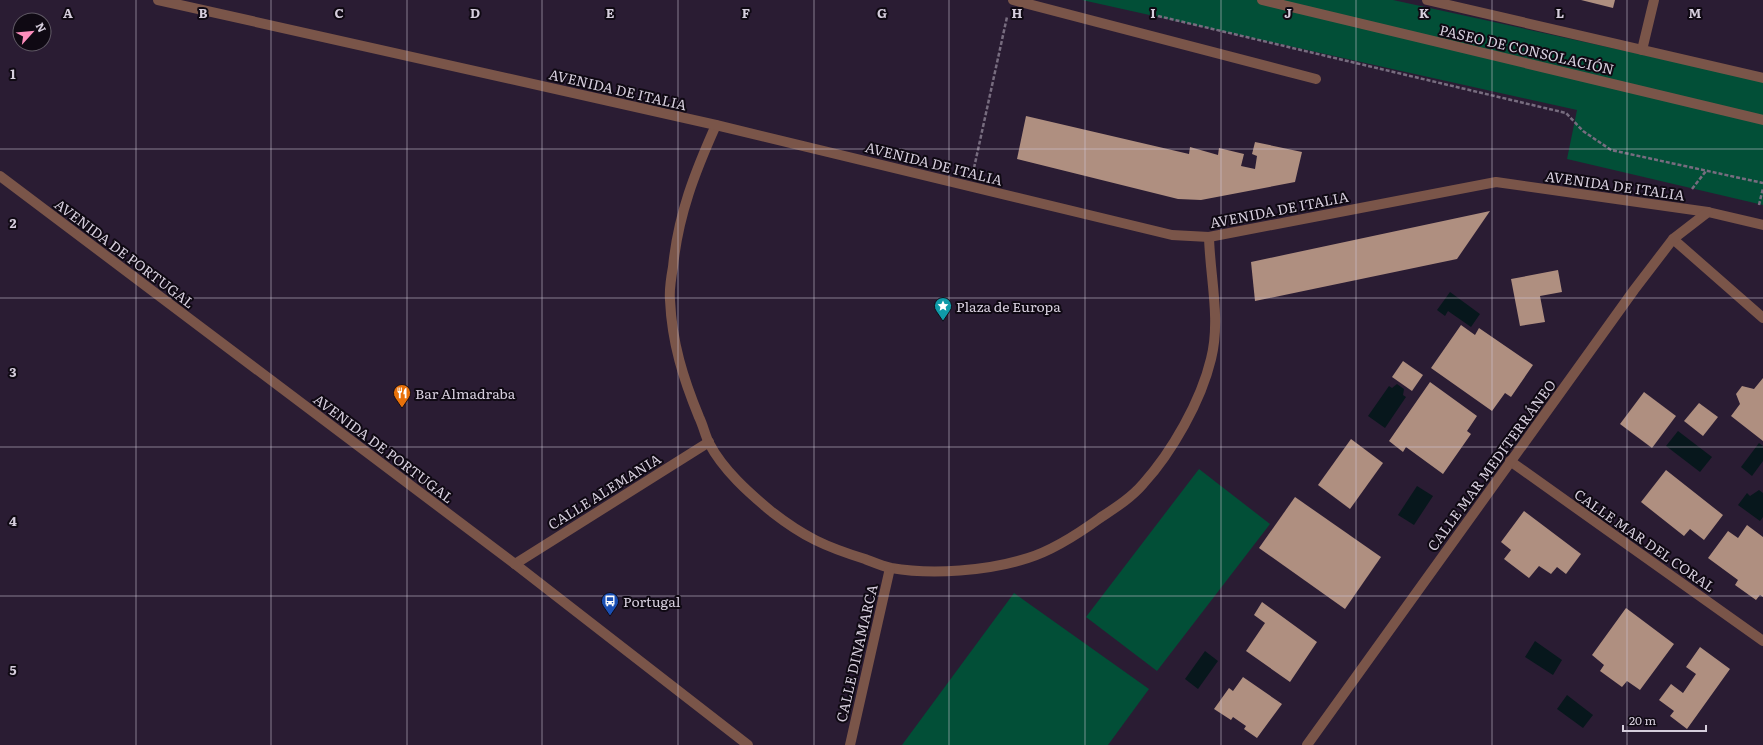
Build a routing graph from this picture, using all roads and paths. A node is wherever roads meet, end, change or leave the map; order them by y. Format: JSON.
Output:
{"nodes":[{"id":1,"x":158,"y":0,"type":"edge"},
{"id":2,"x":1013,"y":0,"type":"edge"},
{"id":3,"x":1262,"y":0,"type":"edge"},
{"id":4,"x":1427,"y":0,"type":"edge"},
{"id":5,"x":1654,"y":0,"type":"edge"},
{"id":6,"x":1154,"y":15,"type":"dead end"},
{"id":7,"x":1007,"y":16,"type":"dead end"},
{"id":8,"x":1642,"y":50,"type":"junction"},
{"id":9,"x":1763,"y":78,"type":"edge"},
{"id":10,"x":1316,"y":79,"type":"dead end"},
{"id":11,"x":1763,"y":120,"type":"edge"},
{"id":12,"x":716,"y":125,"type":"junction"},
{"id":13,"x":0,"y":176,"type":"edge"},
{"id":14,"x":1763,"y":183,"type":"edge"},
{"id":15,"x":970,"y":187,"type":"junction"},
{"id":16,"x":1708,"y":212,"type":"junction"},
{"id":17,"x":1763,"y":225,"type":"edge"},
{"id":18,"x":1209,"y":238,"type":"junction"},
{"id":19,"x":1673,"y":238,"type":"junction"},
{"id":20,"x":1763,"y":318,"type":"edge"},
{"id":21,"x":709,"y":442,"type":"junction"},
{"id":22,"x":1510,"y":461,"type":"junction"},
{"id":23,"x":515,"y":564,"type":"junction"},
{"id":24,"x":890,"y":568,"type":"junction"},
{"id":25,"x":1763,"y":641,"type":"edge"},
{"id":26,"x":748,"y":745,"type":"edge"},
{"id":27,"x":850,"y":745,"type":"edge"},
{"id":28,"x":1307,"y":745,"type":"edge"}],
"edges":[{"from":1,"to":12,"type":"street","name":"AVENIDA DE ITALIA"},
{"from":2,"to":10,"type":"street"},
{"from":3,"to":11,"type":"street","name":"PASEO DE CONSOLACIÓN"},
{"from":4,"to":8,"type":"street"},
{"from":5,"to":8,"type":"street"},
{"from":6,"to":14,"type":"path"},
{"from":7,"to":15,"type":"path"},
{"from":8,"to":9,"type":"street"},
{"from":12,"to":15,"type":"street","name":"AVENIDA DE ITALIA"},
{"from":12,"to":21,"type":"street"},
{"from":13,"to":23,"type":"street","name":"AVENIDA DE PORTUGAL"},
{"from":15,"to":18,"type":"street","name":"AVENIDA DE ITALIA"},
{"from":16,"to":17,"type":"street","name":"AVENIDA DE ITALIA"},
{"from":16,"to":18,"type":"street","name":"AVENIDA DE ITALIA"},
{"from":16,"to":19,"type":"street","name":"CALLE MAR MEDITERRÁNEO"},
{"from":18,"to":24,"type":"street"},
{"from":19,"to":20,"type":"street"},
{"from":19,"to":22,"type":"street","name":"CALLE MAR MEDITERRÁNEO"},
{"from":21,"to":23,"type":"street","name":"CALLE ALEMANIA"},
{"from":21,"to":24,"type":"street"},
{"from":22,"to":25,"type":"street","name":"CALLE MAR DEL CORAL"},
{"from":22,"to":28,"type":"street","name":"CALLE MAR MEDITERRÁNEO"},
{"from":23,"to":26,"type":"street","name":"AVENIDA DE PORTUGAL"},
{"from":24,"to":27,"type":"street","name":"CALLE DINAMARCA"}]}
